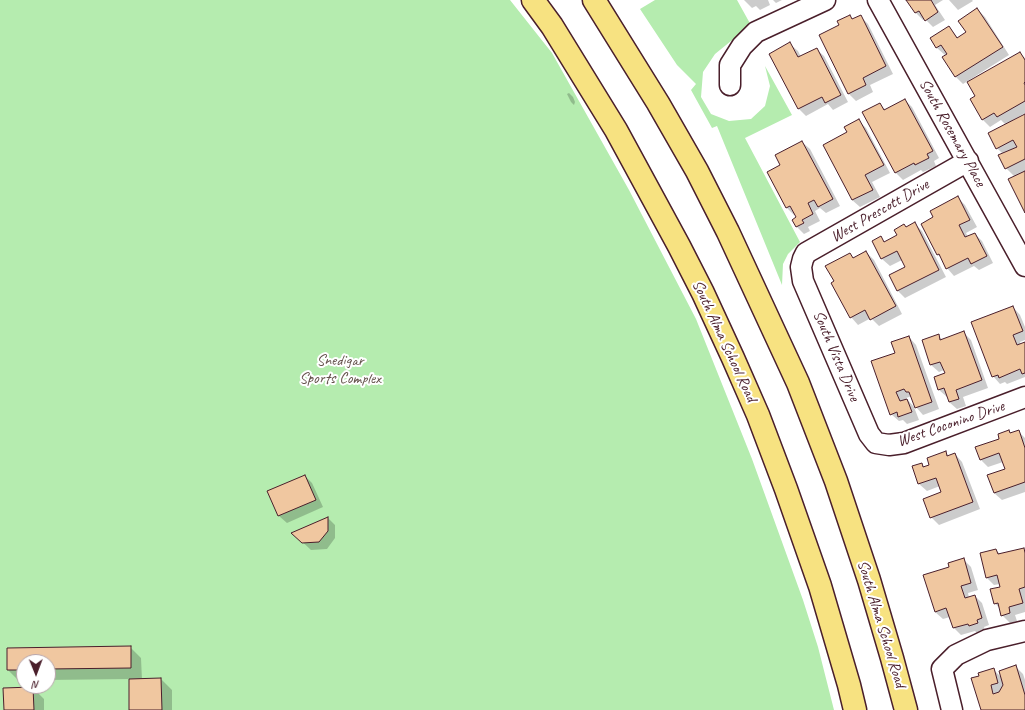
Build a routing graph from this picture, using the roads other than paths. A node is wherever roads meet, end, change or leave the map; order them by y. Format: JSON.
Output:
{"nodes":[{"id":1,"x":533,"y":0,"type":"edge"},
{"id":2,"x":594,"y":0,"type":"edge"},
{"id":3,"x":825,"y":0,"type":"edge"},
{"id":4,"x":878,"y":0,"type":"edge"},
{"id":5,"x":730,"y":85,"type":"dead end"},
{"id":6,"x":968,"y":161,"type":"junction"},
{"id":7,"x":1025,"y":266,"type":"edge"},
{"id":8,"x":801,"y":267,"type":"joint"},
{"id":9,"x":1025,"y":397,"type":"edge"},
{"id":10,"x":876,"y":443,"type":"joint"},
{"id":11,"x":1025,"y":631,"type":"edge"},
{"id":12,"x":855,"y":710,"type":"edge"},
{"id":13,"x":906,"y":710,"type":"edge"},
{"id":14,"x":952,"y":710,"type":"edge"}],
"edges":[{"from":1,"to":12,"type":"main road","name":"South Alma School Road"},
{"from":2,"to":13,"type":"main road","name":"South Alma School Road"},
{"from":3,"to":5,"type":"street"},
{"from":4,"to":6,"type":"street","name":"South Rosemary Place"},
{"from":6,"to":7,"type":"street","name":"South Rosemary Place"},
{"from":6,"to":8,"type":"street","name":"West Prescott Drive"},
{"from":8,"to":10,"type":"street","name":"South Vista Drive"},
{"from":9,"to":10,"type":"street","name":"West Coconino Drive"},
{"from":11,"to":14,"type":"street"}]}
